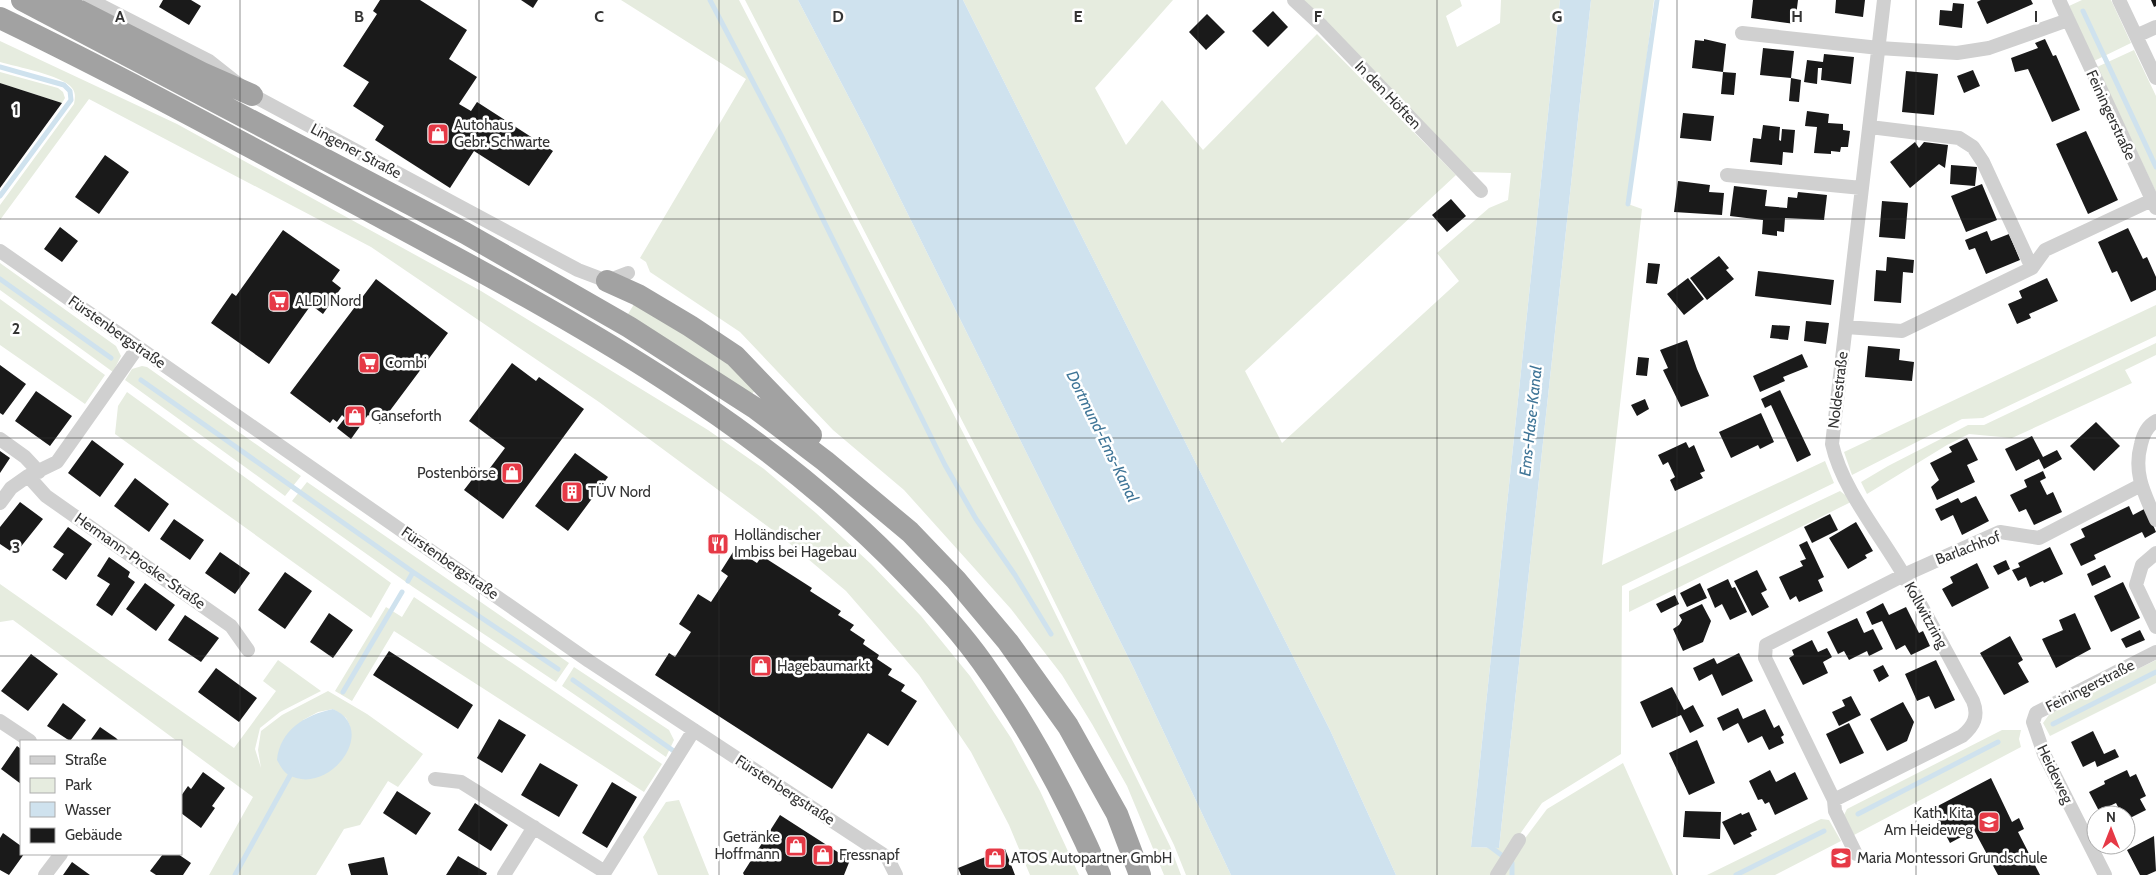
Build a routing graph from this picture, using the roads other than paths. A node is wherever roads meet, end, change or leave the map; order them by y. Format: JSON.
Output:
{"nodes":[{"id":1,"x":22,"y":0,"type":"edge"},
{"id":2,"x":41,"y":0,"type":"edge"},
{"id":3,"x":90,"y":0,"type":"edge"},
{"id":4,"x":1294,"y":0,"type":"edge"},
{"id":5,"x":1884,"y":0,"type":"edge"},
{"id":6,"x":2119,"y":0,"type":"edge"},
{"id":7,"x":2061,"y":1,"type":"edge"},
{"id":8,"x":0,"y":18,"type":"edge"},
{"id":9,"x":2068,"y":20,"type":"junction"},
{"id":10,"x":2156,"y":27,"type":"edge"},
{"id":11,"x":1742,"y":33,"type":"dead end"},
{"id":12,"x":2136,"y":36,"type":"junction"},
{"id":13,"x":1879,"y":48,"type":"junction"},
{"id":14,"x":2156,"y":78,"type":"edge"},
{"id":15,"x":252,"y":95,"type":"junction"},
{"id":16,"x":1870,"y":127,"type":"junction"},
{"id":17,"x":1727,"y":175,"type":"dead end"},
{"id":18,"x":1862,"y":188,"type":"junction"},
{"id":19,"x":1481,"y":191,"type":"dead end"},
{"id":20,"x":2154,"y":204,"type":"edge"},
{"id":21,"x":0,"y":251,"type":"edge"},
{"id":22,"x":2032,"y":268,"type":"junction"},
{"id":23,"x":628,"y":273,"type":"dead end"},
{"id":24,"x":606,"y":281,"type":"junction"},
{"id":25,"x":1846,"y":327,"type":"junction"},
{"id":26,"x":138,"y":347,"type":"junction"},
{"id":27,"x":2156,"y":421,"type":"edge"},
{"id":28,"x":0,"y":438,"type":"edge"},
{"id":29,"x":34,"y":474,"type":"junction"},
{"id":30,"x":2141,"y":486,"type":"junction"},
{"id":31,"x":0,"y":503,"type":"edge"},
{"id":32,"x":2156,"y":520,"type":"edge"},
{"id":33,"x":2156,"y":553,"type":"edge"},
{"id":34,"x":936,"y":560,"type":"junction"},
{"id":35,"x":1904,"y":575,"type":"junction"},
{"id":36,"x":2156,"y":627,"type":"edge"},
{"id":37,"x":248,"y":650,"type":"dead end"},
{"id":38,"x":2156,"y":652,"type":"edge"},
{"id":39,"x":0,"y":721,"type":"edge"},
{"id":40,"x":2033,"y":727,"type":"joint"},
{"id":41,"x":694,"y":730,"type":"junction"},
{"id":42,"x":28,"y":740,"type":"edge"},
{"id":43,"x":435,"y":780,"type":"dead end"},
{"id":44,"x":1834,"y":800,"type":"junction"},
{"id":45,"x":534,"y":827,"type":"junction"},
{"id":46,"x":1519,"y":840,"type":"dead end"},
{"id":47,"x":1856,"y":854,"type":"dead end"},
{"id":48,"x":60,"y":855,"type":"edge"},
{"id":49,"x":604,"y":873,"type":"edge"},
{"id":50,"x":45,"y":875,"type":"edge"},
{"id":51,"x":504,"y":875,"type":"edge"},
{"id":52,"x":896,"y":875,"type":"edge"},
{"id":53,"x":1100,"y":875,"type":"edge"},
{"id":54,"x":1140,"y":875,"type":"edge"},
{"id":55,"x":1497,"y":875,"type":"edge"},
{"id":56,"x":2105,"y":875,"type":"edge"}],
"edges":[{"from":1,"to":34,"type":"highway"},
{"from":2,"to":15,"type":"highway"},
{"from":3,"to":15,"type":"street","name":"Lingener Straße"},
{"from":4,"to":19,"type":"street","name":"In den Höften"},
{"from":5,"to":13,"type":"street","name":"Noldestraße"},
{"from":6,"to":12,"type":"street"},
{"from":7,"to":9,"type":"street","name":"Feiningerstraße"},
{"from":8,"to":53,"type":"highway"},
{"from":9,"to":13,"type":"street"},
{"from":9,"to":20,"type":"street","name":"Feiningerstraße"},
{"from":10,"to":12,"type":"street"},
{"from":11,"to":13,"type":"street"},
{"from":12,"to":14,"type":"street"},
{"from":13,"to":16,"type":"street","name":"Noldestraße"},
{"from":15,"to":24,"type":"street","name":"Lingener Straße"},
{"from":16,"to":18,"type":"street","name":"Noldestraße"},
{"from":16,"to":22,"type":"street"},
{"from":17,"to":18,"type":"street"},
{"from":18,"to":25,"type":"street","name":"Noldestraße"},
{"from":20,"to":22,"type":"street"},
{"from":21,"to":26,"type":"street","name":"Fürstenbergstraße"},
{"from":22,"to":25,"type":"street"},
{"from":23,"to":24,"type":"street"},
{"from":24,"to":34,"type":"highway"},
{"from":25,"to":35,"type":"street","name":"Noldestraße"},
{"from":26,"to":29,"type":"street"},
{"from":26,"to":41,"type":"street","name":"Fürstenbergstraße"},
{"from":27,"to":30,"type":"street"},
{"from":28,"to":29,"type":"street","name":"Hermann-Proske-Straße"},
{"from":29,"to":31,"type":"street"},
{"from":29,"to":37,"type":"street","name":"Hermann-Proske-Straße"},
{"from":30,"to":32,"type":"street"},
{"from":30,"to":35,"type":"street","name":"Barlachhof"},
{"from":33,"to":36,"type":"street"},
{"from":34,"to":54,"type":"highway"},
{"from":35,"to":44,"type":"street","name":"Kollwitzring"},
{"from":35,"to":44,"type":"street","name":"Kollwitzring"},
{"from":38,"to":40,"type":"street","name":"Feiningerstraße"},
{"from":39,"to":42,"type":"street"},
{"from":40,"to":56,"type":"street","name":"Heideweg"},
{"from":41,"to":49,"type":"street"},
{"from":41,"to":52,"type":"street","name":"Fürstenbergstraße"},
{"from":43,"to":45,"type":"street"},
{"from":44,"to":47,"type":"street","name":"Kollwitzring"},
{"from":45,"to":49,"type":"street"},
{"from":45,"to":51,"type":"street"},
{"from":46,"to":55,"type":"street"},
{"from":48,"to":50,"type":"street"}]}
